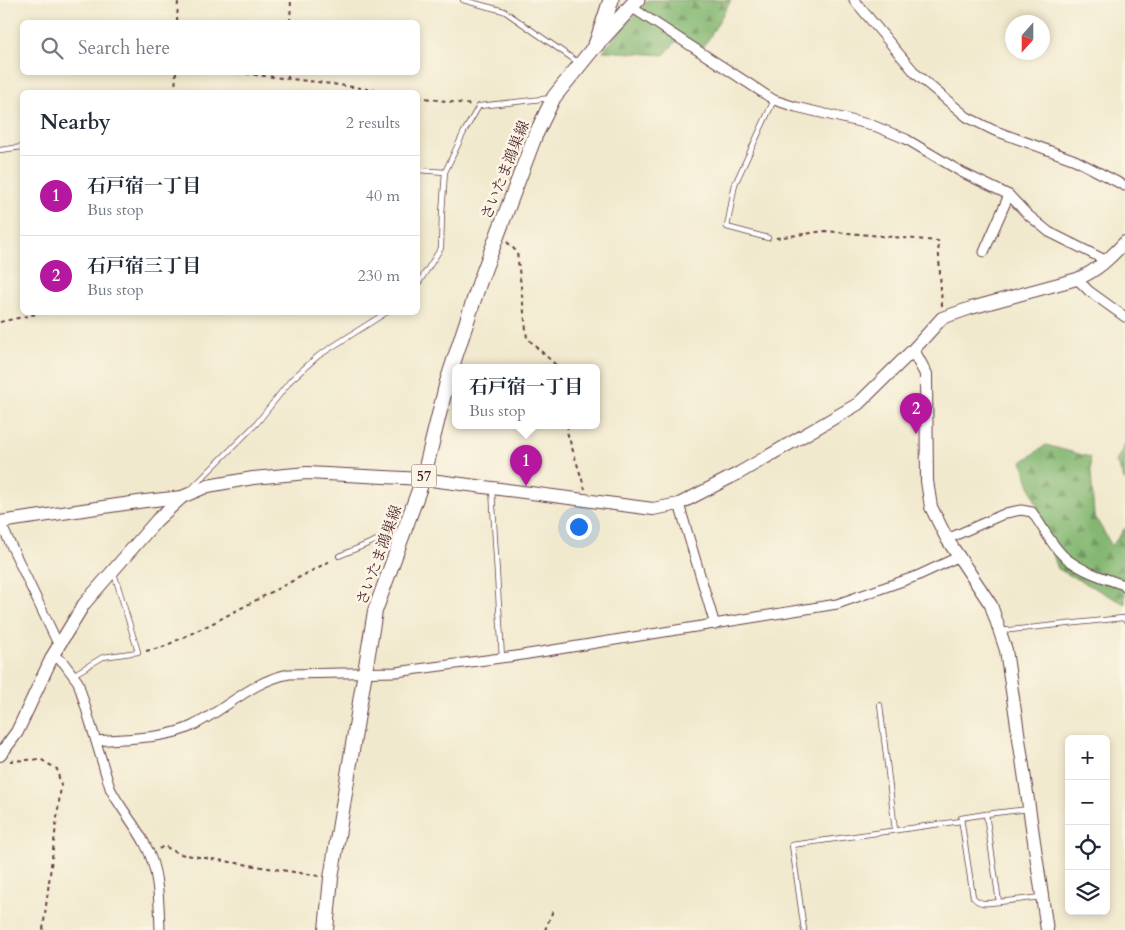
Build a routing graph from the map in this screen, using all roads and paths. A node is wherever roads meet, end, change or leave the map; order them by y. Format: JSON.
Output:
{"nodes":[{"id":1,"x":178,"y":0,"type":"edge"},
{"id":2,"x":291,"y":0,"type":"edge"},
{"id":3,"x":463,"y":0,"type":"edge"},
{"id":4,"x":611,"y":0,"type":"edge"},
{"id":5,"x":854,"y":0,"type":"edge"},
{"id":6,"x":634,"y":3,"type":"edge"},
{"id":7,"x":177,"y":20,"type":"edge"},
{"id":8,"x":290,"y":20,"type":"edge"},
{"id":9,"x":595,"y":46,"type":"junction"},
{"id":10,"x":580,"y":64,"type":"junction"},
{"id":11,"x":176,"y":75,"type":"edge"},
{"id":12,"x":255,"y":75,"type":"edge"},
{"id":13,"x":288,"y":75,"type":"edge"},
{"id":14,"x":288,"y":79,"type":"junction"},
{"id":15,"x":175,"y":90,"type":"edge"},
{"id":16,"x":373,"y":90,"type":"edge"},
{"id":17,"x":420,"y":97,"type":"edge"},
{"id":18,"x":554,"y":97,"type":"junction"},
{"id":19,"x":774,"y":100,"type":"junction"},
{"id":20,"x":479,"y":106,"type":"junction"},
{"id":21,"x":20,"y":147,"type":"edge"},
{"id":22,"x":0,"y":150,"type":"edge"},
{"id":23,"x":420,"y":170,"type":"edge"},
{"id":24,"x":445,"y":172,"type":"junction"},
{"id":25,"x":1125,"y":186,"type":"edge"},
{"id":26,"x":1009,"y":195,"type":"junction"},
{"id":27,"x":496,"y":238,"type":"junction"},
{"id":28,"x":768,"y":238,"type":"joint"},
{"id":29,"x":1125,"y":242,"type":"edge"},
{"id":30,"x":984,"y":252,"type":"dead end"},
{"id":31,"x":1107,"y":261,"type":"junction"},
{"id":32,"x":1077,"y":279,"type":"junction"},
{"id":33,"x":420,"y":281,"type":"edge"},
{"id":34,"x":32,"y":315,"type":"edge"},
{"id":35,"x":382,"y":315,"type":"edge"},
{"id":36,"x":1125,"y":317,"type":"edge"},
{"id":37,"x":942,"y":318,"type":"junction"},
{"id":38,"x":0,"y":322,"type":"edge"},
{"id":39,"x":913,"y":350,"type":"junction"},
{"id":40,"x":453,"y":364,"type":"edge"},
{"id":41,"x":555,"y":364,"type":"edge"},
{"id":42,"x":452,"y":367,"type":"edge"},
{"id":43,"x":567,"y":429,"type":"edge"},
{"id":44,"x":423,"y":479,"type":"junction"},
{"id":45,"x":492,"y":488,"type":"junction"},
{"id":46,"x":182,"y":497,"type":"junction"},
{"id":47,"x":589,"y":501,"type":"junction"},
{"id":48,"x":679,"y":504,"type":"junction"},
{"id":49,"x":0,"y":522,"type":"edge"},
{"id":50,"x":403,"y":535,"type":"junction"},
{"id":51,"x":947,"y":539,"type":"junction"},
{"id":52,"x":338,"y":556,"type":"joint"},
{"id":53,"x":960,"y":556,"type":"junction"},
{"id":54,"x":113,"y":571,"type":"junction"},
{"id":55,"x":1125,"y":587,"type":"edge"},
{"id":56,"x":1125,"y":620,"type":"edge"},
{"id":57,"x":715,"y":625,"type":"junction"},
{"id":58,"x":1000,"y":631,"type":"junction"},
{"id":59,"x":56,"y":650,"type":"junction"},
{"id":60,"x":138,"y":652,"type":"junction"},
{"id":61,"x":502,"y":658,"type":"junction"},
{"id":62,"x":364,"y":672,"type":"junction"},
{"id":63,"x":73,"y":675,"type":"junction"},
{"id":64,"x":880,"y":706,"type":"dead end"},
{"id":65,"x":97,"y":741,"type":"junction"},
{"id":66,"x":3,"y":758,"type":"edge"},
{"id":67,"x":1029,"y":809,"type":"junction"},
{"id":68,"x":986,"y":814,"type":"junction"},
{"id":69,"x":962,"y":821,"type":"junction"},
{"id":70,"x":895,"y":830,"type":"junction"},
{"id":71,"x":149,"y":854,"type":"junction"},
{"id":72,"x":332,"y":878,"type":"junction"},
{"id":73,"x":1042,"y":897,"type":"junction"},
{"id":74,"x":999,"y":902,"type":"junction"},
{"id":75,"x":554,"y":908,"type":"dead end"},
{"id":76,"x":42,"y":930,"type":"edge"},
{"id":77,"x":160,"y":930,"type":"edge"},
{"id":78,"x":326,"y":930,"type":"edge"},
{"id":79,"x":545,"y":930,"type":"edge"},
{"id":80,"x":804,"y":930,"type":"edge"},
{"id":81,"x":1047,"y":930,"type":"edge"}],
"edges":[{"from":1,"to":7,"type":"path"},
{"from":2,"to":8,"type":"path"},
{"from":3,"to":10,"type":"lane"},
{"from":4,"to":9,"type":"highway"},
{"from":5,"to":25,"type":"street"},
{"from":6,"to":9,"type":"highway"},
{"from":6,"to":19,"type":"street"},
{"from":9,"to":10,"type":"main road","name":"さいたま鴻巣線","number":"57"},
{"from":10,"to":18,"type":"main road","name":"さいたま鴻巣線","number":"57"},
{"from":11,"to":15,"type":"path"},
{"from":12,"to":14,"type":"path"},
{"from":13,"to":14,"type":"path"},
{"from":14,"to":16,"type":"path"},
{"from":17,"to":20,"type":"path"},
{"from":18,"to":20,"type":"lane"},
{"from":18,"to":27,"type":"main road","name":"さいたま鴻巣線","number":"57"},
{"from":19,"to":26,"type":"street"},
{"from":19,"to":28,"type":"lane"},
{"from":20,"to":24,"type":"lane"},
{"from":21,"to":22,"type":"lane"},
{"from":23,"to":24,"type":"lane"},
{"from":24,"to":33,"type":"lane"},
{"from":26,"to":30,"type":"street"},
{"from":26,"to":31,"type":"street"},
{"from":27,"to":40,"type":"main road","name":"さいたま鴻巣線","number":"57"},
{"from":27,"to":41,"type":"path"},
{"from":28,"to":37,"type":"path"},
{"from":29,"to":31,"type":"street"},
{"from":31,"to":32,"type":"street"},
{"from":32,"to":36,"type":"street"},
{"from":32,"to":37,"type":"street"},
{"from":34,"to":38,"type":"path"},
{"from":35,"to":46,"type":"lane"},
{"from":37,"to":39,"type":"street"},
{"from":39,"to":48,"type":"street"},
{"from":39,"to":51,"type":"street"},
{"from":42,"to":44,"type":"main road","name":"さいたま鴻巣線","number":"57"},
{"from":43,"to":47,"type":"path"},
{"from":44,"to":45,"type":"street"},
{"from":44,"to":46,"type":"street"},
{"from":44,"to":50,"type":"main road","name":"さいたま鴻巣線","number":"57"},
{"from":45,"to":47,"type":"street"},
{"from":45,"to":61,"type":"lane"},
{"from":46,"to":49,"type":"street"},
{"from":46,"to":54,"type":"street"},
{"from":47,"to":48,"type":"street"},
{"from":48,"to":57,"type":"street"},
{"from":49,"to":59,"type":"street"},
{"from":50,"to":52,"type":"lane"},
{"from":50,"to":62,"type":"main road","name":"さいたま鴻巣線","number":"57"},
{"from":51,"to":53,"type":"street"},
{"from":51,"to":55,"type":"street"},
{"from":52,"to":60,"type":"path"},
{"from":53,"to":57,"type":"street"},
{"from":53,"to":58,"type":"street"},
{"from":54,"to":59,"type":"street"},
{"from":54,"to":60,"type":"lane"},
{"from":56,"to":58,"type":"lane"},
{"from":57,"to":61,"type":"street"},
{"from":58,"to":67,"type":"street"},
{"from":59,"to":63,"type":"street"},
{"from":59,"to":66,"type":"street"},
{"from":60,"to":63,"type":"lane"},
{"from":61,"to":62,"type":"street"},
{"from":62,"to":65,"type":"street"},
{"from":62,"to":72,"type":"main road","name":"さいたま鴻巣線","number":"57"},
{"from":63,"to":65,"type":"street"},
{"from":64,"to":70,"type":"lane"},
{"from":65,"to":71,"type":"street"},
{"from":66,"to":76,"type":"path"},
{"from":67,"to":68,"type":"lane"},
{"from":67,"to":73,"type":"street"},
{"from":68,"to":69,"type":"lane"},
{"from":68,"to":74,"type":"lane"},
{"from":69,"to":70,"type":"lane"},
{"from":69,"to":74,"type":"lane"},
{"from":70,"to":80,"type":"lane"},
{"from":71,"to":72,"type":"path"},
{"from":71,"to":77,"type":"street"},
{"from":72,"to":78,"type":"main road","name":"さいたま鴻巣線","number":"57"},
{"from":73,"to":74,"type":"lane"},
{"from":73,"to":81,"type":"street"},
{"from":75,"to":79,"type":"path"}]}
